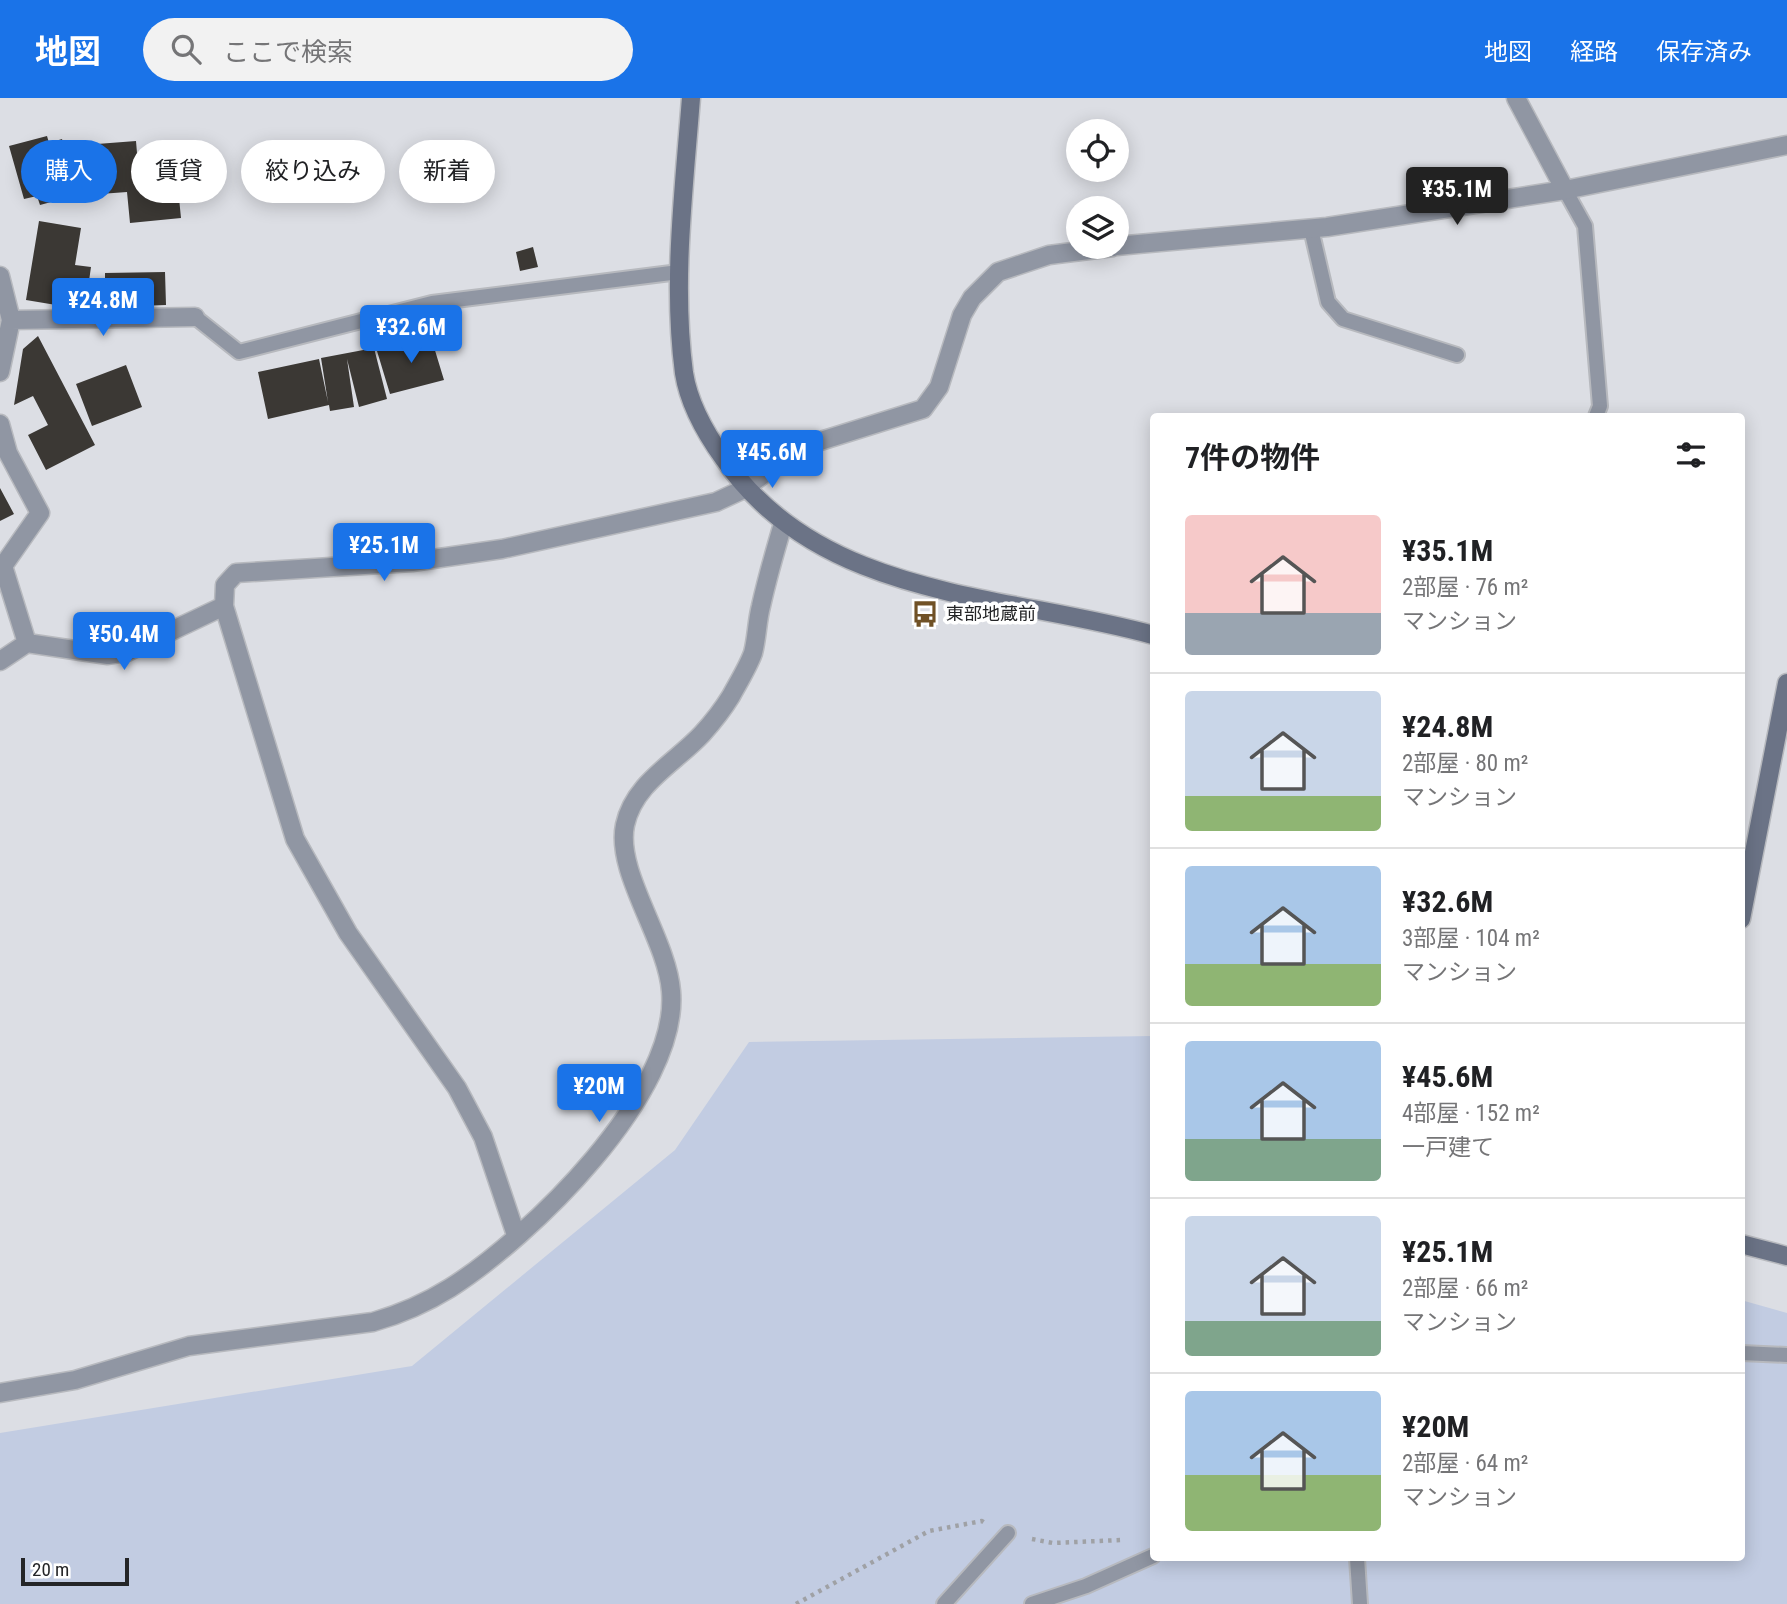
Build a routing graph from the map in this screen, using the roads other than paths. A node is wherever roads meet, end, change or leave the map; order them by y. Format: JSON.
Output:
{"nodes":[{"id":1,"x":691,"y":98,"type":"edge"},
{"id":2,"x":1516,"y":98,"type":"edge"},
{"id":3,"x":1787,"y":145,"type":"edge"},
{"id":4,"x":1565,"y":190,"type":"junction"},
{"id":5,"x":1311,"y":229,"type":"junction"},
{"id":6,"x":1129,"y":245,"type":"edge"},
{"id":7,"x":1066,"y":253,"type":"edge"},
{"id":8,"x":679,"y":272,"type":"junction"},
{"id":9,"x":0,"y":276,"type":"edge"},
{"id":10,"x":195,"y":317,"type":"joint"},
{"id":11,"x":11,"y":320,"type":"junction"},
{"id":12,"x":1457,"y":355,"type":"dead end"},
{"id":13,"x":0,"y":372,"type":"edge"},
{"id":14,"x":1597,"y":413,"type":"edge"},
{"id":15,"x":0,"y":424,"type":"edge"},
{"id":16,"x":744,"y":489,"type":"junction"},
{"id":17,"x":783,"y":524,"type":"junction"},
{"id":18,"x":224,"y":606,"type":"junction"},
{"id":19,"x":1150,"y":634,"type":"edge"},
{"id":20,"x":27,"y":643,"type":"junction"},
{"id":21,"x":0,"y":661,"type":"edge"},
{"id":22,"x":1787,"y":683,"type":"edge"},
{"id":23,"x":1745,"y":898,"type":"edge"},
{"id":24,"x":516,"y":1235,"type":"junction"},
{"id":25,"x":1745,"y":1245,"type":"edge"},
{"id":26,"x":1787,"y":1256,"type":"edge"},
{"id":27,"x":1745,"y":1353,"type":"edge"},
{"id":28,"x":1787,"y":1355,"type":"edge"},
{"id":29,"x":0,"y":1393,"type":"edge"},
{"id":30,"x":1008,"y":1533,"type":"dead end"},
{"id":31,"x":1150,"y":1557,"type":"edge"},
{"id":32,"x":1357,"y":1561,"type":"edge"},
{"id":33,"x":944,"y":1604,"type":"edge"},
{"id":34,"x":1032,"y":1604,"type":"edge"},
{"id":35,"x":1360,"y":1604,"type":"edge"}],
"edges":[{"from":1,"to":8,"type":"main road"},
{"from":2,"to":4,"type":"street"},
{"from":3,"to":4,"type":"street"},
{"from":4,"to":5,"type":"street"},
{"from":4,"to":14,"type":"lane"},
{"from":5,"to":6,"type":"street"},
{"from":5,"to":12,"type":"lane"},
{"from":7,"to":16,"type":"street"},
{"from":8,"to":10,"type":"lane"},
{"from":8,"to":16,"type":"main road"},
{"from":9,"to":11,"type":"street"},
{"from":10,"to":11,"type":"street"},
{"from":11,"to":13,"type":"street"},
{"from":15,"to":20,"type":"street"},
{"from":16,"to":17,"type":"main road"},
{"from":16,"to":18,"type":"street"},
{"from":17,"to":19,"type":"main road"},
{"from":17,"to":24,"type":"street"},
{"from":18,"to":20,"type":"street"},
{"from":18,"to":24,"type":"street"},
{"from":20,"to":21,"type":"street"},
{"from":22,"to":23,"type":"main road"},
{"from":24,"to":29,"type":"street"},
{"from":25,"to":26,"type":"main road"},
{"from":27,"to":28,"type":"lane"},
{"from":30,"to":33,"type":"lane"},
{"from":31,"to":34,"type":"lane"},
{"from":32,"to":35,"type":"lane"}]}
